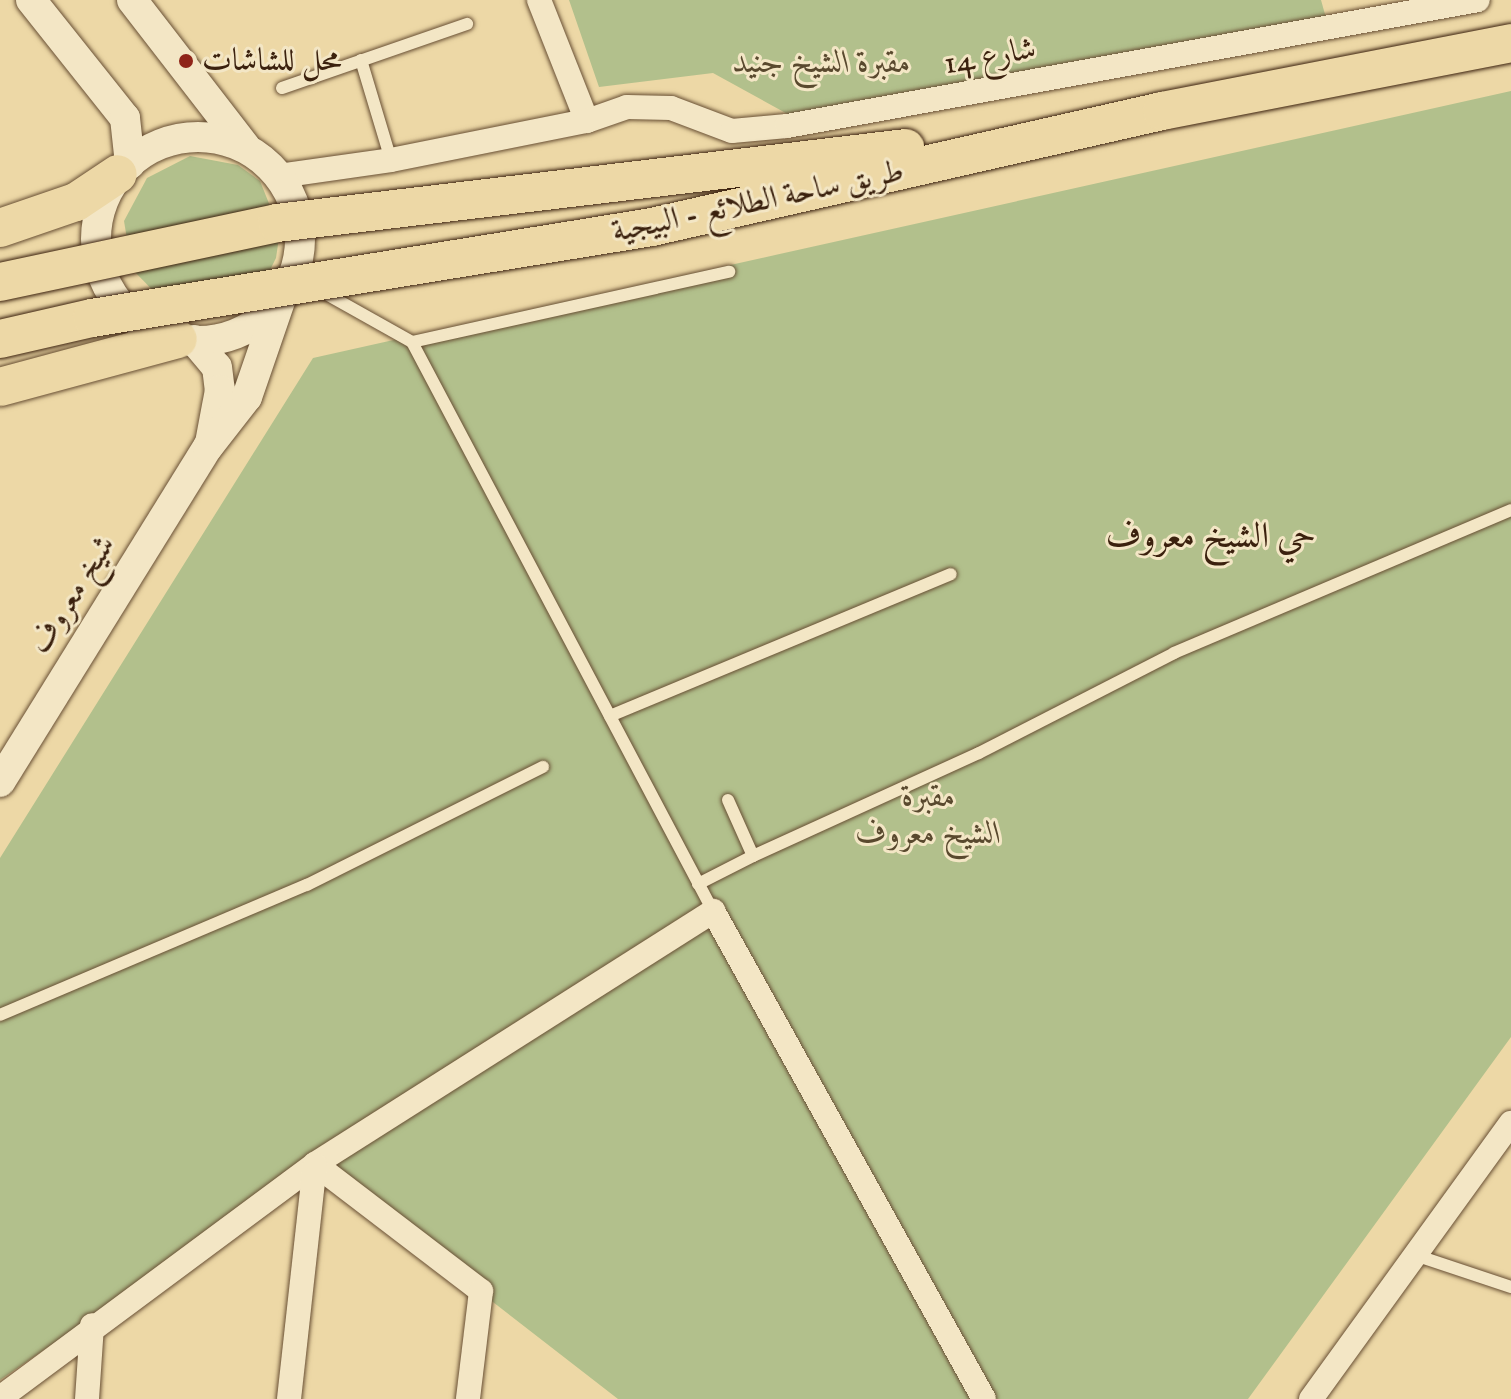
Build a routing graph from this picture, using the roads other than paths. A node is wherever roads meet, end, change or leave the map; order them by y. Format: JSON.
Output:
{"nodes":[{"id":1,"x":31,"y":0,"type":"edge"},
{"id":2,"x":132,"y":0,"type":"edge"},
{"id":3,"x":539,"y":0,"type":"edge"},
{"id":4,"x":1478,"y":0,"type":"edge"},
{"id":5,"x":1394,"y":8,"type":"edge"},
{"id":6,"x":467,"y":24,"type":"dead end"},
{"id":7,"x":1511,"y":42,"type":"edge"},
{"id":8,"x":361,"y":60,"type":"junction"},
{"id":9,"x":282,"y":88,"type":"dead end"},
{"id":10,"x":587,"y":121,"type":"junction"},
{"id":11,"x":250,"y":150,"type":"junction"},
{"id":12,"x":391,"y":160,"type":"junction"},
{"id":13,"x":124,"y":169,"type":"junction"},
{"id":14,"x":279,"y":176,"type":"junction"},
{"id":15,"x":0,"y":228,"type":"edge"},
{"id":16,"x":729,"y":272,"type":"dead end"},
{"id":17,"x":0,"y":282,"type":"edge"},
{"id":18,"x":288,"y":286,"type":"junction"},
{"id":19,"x":0,"y":339,"type":"edge"},
{"id":20,"x":186,"y":340,"type":"junction"},
{"id":21,"x":412,"y":342,"type":"junction"},
{"id":22,"x":0,"y":387,"type":"edge"},
{"id":23,"x":208,"y":447,"type":"junction"},
{"id":24,"x":1511,"y":510,"type":"edge"},
{"id":25,"x":951,"y":574,"type":"dead end"},
{"id":26,"x":610,"y":716,"type":"junction"},
{"id":27,"x":7,"y":752,"type":"edge"},
{"id":28,"x":543,"y":767,"type":"dead end"},
{"id":29,"x":0,"y":782,"type":"edge"},
{"id":30,"x":728,"y":800,"type":"dead end"},
{"id":31,"x":753,"y":856,"type":"junction"},
{"id":32,"x":698,"y":884,"type":"junction"},
{"id":33,"x":713,"y":911,"type":"junction"},
{"id":34,"x":0,"y":1015,"type":"edge"},
{"id":35,"x":1511,"y":1123,"type":"edge"},
{"id":36,"x":315,"y":1164,"type":"junction"},
{"id":37,"x":1418,"y":1256,"type":"junction"},
{"id":38,"x":1511,"y":1287,"type":"edge"},
{"id":39,"x":92,"y":1325,"type":"junction"},
{"id":40,"x":0,"y":1398,"type":"edge"},
{"id":41,"x":87,"y":1399,"type":"edge"},
{"id":42,"x":289,"y":1399,"type":"edge"},
{"id":43,"x":468,"y":1399,"type":"edge"},
{"id":44,"x":984,"y":1399,"type":"edge"},
{"id":45,"x":1311,"y":1399,"type":"edge"}],
"edges":[{"from":1,"to":13,"type":"street"},
{"from":2,"to":11,"type":"street"},
{"from":3,"to":10,"type":"street"},
{"from":4,"to":5,"type":"street","name":"شارع 14"},
{"from":5,"to":10,"type":"street","name":"شارع 14"},
{"from":6,"to":8,"type":"lane"},
{"from":7,"to":17,"type":"main road","name":"طريق ساحة الطلائع - البيجية","bridge":true},
{"from":7,"to":19,"type":"main road","name":"طريق ساحة الطلائع - البيجية","bridge":true},
{"from":8,"to":9,"type":"lane"},
{"from":8,"to":12,"type":"lane"},
{"from":10,"to":12,"type":"street","name":"شارع 14"},
{"from":11,"to":13,"type":"street"},
{"from":11,"to":14,"type":"street"},
{"from":12,"to":14,"type":"street","name":"شارع 14"},
{"from":13,"to":15,"type":"main road"},
{"from":13,"to":20,"type":"street"},
{"from":14,"to":18,"type":"street"},
{"from":16,"to":21,"type":"lane"},
{"from":18,"to":20,"type":"street"},
{"from":18,"to":21,"type":"lane"},
{"from":18,"to":23,"type":"street","name":"شیخ معروف"},
{"from":20,"to":22,"type":"main road"},
{"from":20,"to":23,"type":"street"},
{"from":21,"to":26,"type":"lane"},
{"from":23,"to":27,"type":"street","name":"شیخ معروف"},
{"from":24,"to":31,"type":"lane"},
{"from":25,"to":26,"type":"lane"},
{"from":26,"to":32,"type":"lane"},
{"from":27,"to":29,"type":"street","name":"شیخ معروف"},
{"from":28,"to":34,"type":"lane"},
{"from":30,"to":31,"type":"lane"},
{"from":31,"to":32,"type":"lane"},
{"from":32,"to":33,"type":"lane"},
{"from":33,"to":36,"type":"street"},
{"from":33,"to":44,"type":"street"},
{"from":35,"to":37,"type":"street"},
{"from":36,"to":39,"type":"street"},
{"from":36,"to":42,"type":"street"},
{"from":36,"to":43,"type":"street"},
{"from":37,"to":38,"type":"lane"},
{"from":37,"to":45,"type":"street"},
{"from":39,"to":40,"type":"street"},
{"from":39,"to":41,"type":"street"}]}
